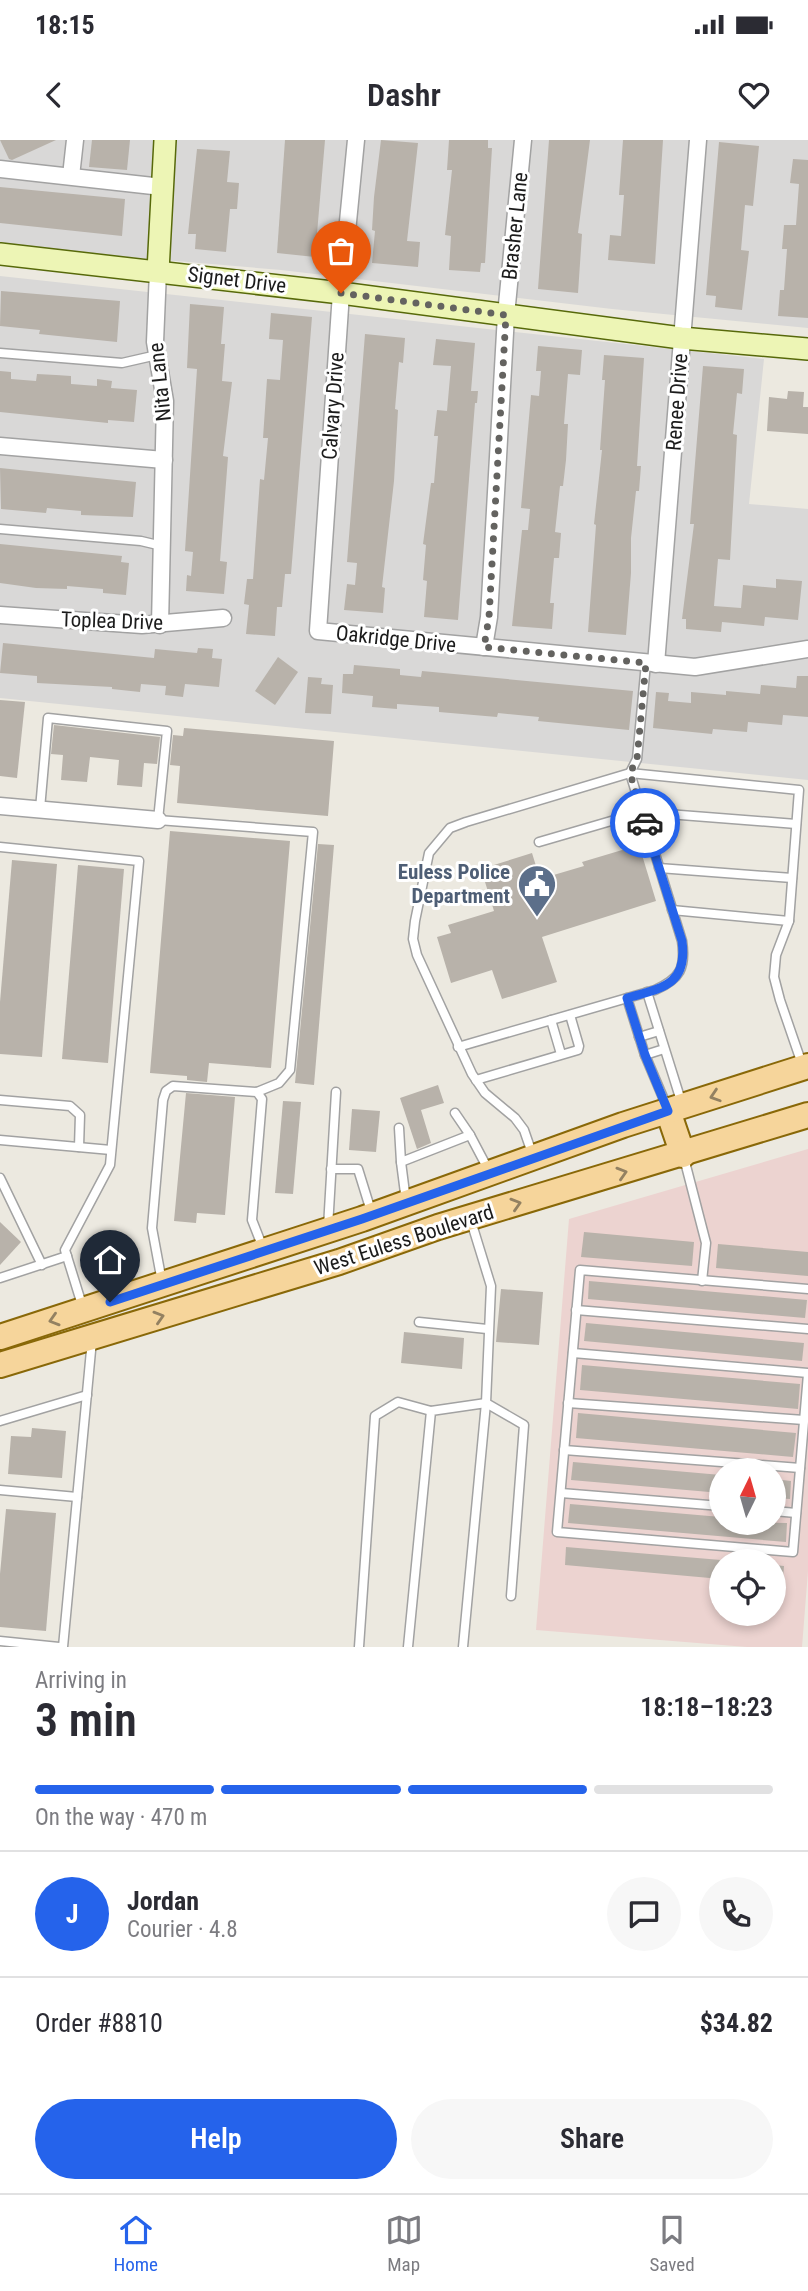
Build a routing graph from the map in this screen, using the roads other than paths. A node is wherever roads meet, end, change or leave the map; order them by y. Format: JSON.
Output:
{"nodes":[{"id":1,"x":75,"y":140,"type":"edge"},
{"id":2,"x":165,"y":140,"type":"edge"},
{"id":3,"x":356,"y":140,"type":"edge"},
{"id":4,"x":523,"y":140,"type":"edge"},
{"id":5,"x":698,"y":140,"type":"edge"},
{"id":6,"x":0,"y":169,"type":"edge"},
{"id":7,"x":71,"y":176,"type":"junction"},
{"id":8,"x":162,"y":187,"type":"junction"},
{"id":9,"x":0,"y":254,"type":"edge"},
{"id":10,"x":158,"y":271,"type":"junction"},
{"id":11,"x":341,"y":293,"type":"junction"},
{"id":12,"x":506,"y":315,"type":"junction"},
{"id":13,"x":681,"y":338,"type":"junction"},
{"id":14,"x":808,"y":349,"type":"edge"},
{"id":15,"x":0,"y":353,"type":"edge"},
{"id":16,"x":158,"y":355,"type":"junction"},
{"id":17,"x":0,"y":446,"type":"edge"},
{"id":18,"x":164,"y":460,"type":"junction"},
{"id":19,"x":0,"y":529,"type":"edge"},
{"id":20,"x":162,"y":546,"type":"junction"},
{"id":21,"x":0,"y":615,"type":"edge"},
{"id":22,"x":223,"y":618,"type":"dead end"},
{"id":23,"x":160,"y":625,"type":"junction"},
{"id":24,"x":318,"y":631,"type":"joint"},
{"id":25,"x":484,"y":647,"type":"junction"},
{"id":26,"x":808,"y":649,"type":"edge"},
{"id":27,"x":651,"y":663,"type":"junction"},
{"id":28,"x":630,"y":773,"type":"junction"},
{"id":29,"x":0,"y":806,"type":"edge"},
{"id":30,"x":40,"y":809,"type":"junction"},
{"id":31,"x":642,"y":812,"type":"junction"},
{"id":32,"x":158,"y":820,"type":"junction"},
{"id":33,"x":796,"y":824,"type":"junction"},
{"id":34,"x":539,"y":842,"type":"dead end"},
{"id":35,"x":0,"y":847,"type":"edge"},
{"id":36,"x":659,"y":868,"type":"junction"},
{"id":37,"x":792,"y":878,"type":"junction"},
{"id":38,"x":672,"y":910,"type":"junction"},
{"id":39,"x":789,"y":921,"type":"junction"},
{"id":40,"x":647,"y":992,"type":"junction"},
{"id":41,"x":627,"y":998,"type":"junction"},
{"id":42,"x":570,"y":1015,"type":"junction"},
{"id":43,"x":551,"y":1020,"type":"junction"},
{"id":44,"x":659,"y":1031,"type":"junction"},
{"id":45,"x":639,"y":1037,"type":"junction"},
{"id":46,"x":458,"y":1047,"type":"junction"},
{"id":47,"x":664,"y":1049,"type":"junction"},
{"id":48,"x":561,"y":1054,"type":"junction"},
{"id":49,"x":645,"y":1055,"type":"junction"},
{"id":50,"x":806,"y":1066,"type":"edge"},
{"id":51,"x":476,"y":1080,"type":"junction"},
{"id":52,"x":257,"y":1092,"type":"junction"},
{"id":53,"x":335,"y":1092,"type":"dead end"},
{"id":54,"x":0,"y":1100,"type":"edge"},
{"id":55,"x":675,"y":1109,"type":"junction"},
{"id":56,"x":455,"y":1113,"type":"dead end"},
{"id":57,"x":808,"y":1115,"type":"edge"},
{"id":58,"x":399,"y":1128,"type":"dead end"},
{"id":59,"x":470,"y":1135,"type":"junction"},
{"id":60,"x":0,"y":1140,"type":"edge"},
{"id":61,"x":79,"y":1147,"type":"junction"},
{"id":62,"x":111,"y":1150,"type":"junction"},
{"id":63,"x":683,"y":1155,"type":"junction"},
{"id":64,"x":533,"y":1158,"type":"junction"},
{"id":65,"x":401,"y":1162,"type":"junction"},
{"id":66,"x":331,"y":1170,"type":"junction"},
{"id":67,"x":490,"y":1173,"type":"junction"},
{"id":68,"x":0,"y":1178,"type":"edge"},
{"id":69,"x":406,"y":1203,"type":"junction"},
{"id":70,"x":372,"y":1215,"type":"junction"},
{"id":71,"x":470,"y":1218,"type":"junction"},
{"id":72,"x":328,"y":1230,"type":"junction"},
{"id":73,"x":264,"y":1251,"type":"junction"},
{"id":74,"x":67,"y":1256,"type":"junction"},
{"id":75,"x":42,"y":1265,"type":"junction"},
{"id":76,"x":0,"y":1279,"type":"edge"},
{"id":77,"x":702,"y":1281,"type":"junction"},
{"id":78,"x":162,"y":1285,"type":"junction"},
{"id":79,"x":808,"y":1289,"type":"edge"},
{"id":80,"x":576,"y":1310,"type":"junction"},
{"id":81,"x":84,"y":1311,"type":"junction"},
{"id":82,"x":419,"y":1322,"type":"dead end"},
{"id":83,"x":488,"y":1329,"type":"junction"},
{"id":84,"x":808,"y":1329,"type":"edge"},
{"id":85,"x":0,"y":1337,"type":"edge"},
{"id":86,"x":92,"y":1337,"type":"junction"},
{"id":87,"x":573,"y":1353,"type":"junction"},
{"id":88,"x":0,"y":1364,"type":"edge"},
{"id":89,"x":808,"y":1373,"type":"edge"},
{"id":90,"x":87,"y":1395,"type":"junction"},
{"id":91,"x":486,"y":1403,"type":"junction"},
{"id":92,"x":568,"y":1403,"type":"junction"},
{"id":93,"x":431,"y":1411,"type":"junction"},
{"id":94,"x":0,"y":1420,"type":"edge"},
{"id":95,"x":804,"y":1420,"type":"junction"},
{"id":96,"x":564,"y":1450,"type":"junction"},
{"id":97,"x":800,"y":1468,"type":"junction"},
{"id":98,"x":0,"y":1490,"type":"edge"},
{"id":99,"x":561,"y":1493,"type":"junction"},
{"id":100,"x":77,"y":1497,"type":"junction"},
{"id":101,"x":709,"y":1505,"type":"edge"},
{"id":102,"x":786,"y":1512,"type":"edge"},
{"id":103,"x":796,"y":1513,"type":"junction"},
{"id":104,"x":511,"y":1595,"type":"dead end"},
{"id":105,"x":0,"y":1641,"type":"edge"},
{"id":106,"x":61,"y":1647,"type":"edge"},
{"id":107,"x":359,"y":1647,"type":"edge"},
{"id":108,"x":408,"y":1647,"type":"edge"},
{"id":109,"x":463,"y":1647,"type":"edge"}],
"edges":[{"from":1,"to":7,"type":"street"},
{"from":2,"to":8,"type":"street","name":"Nita Lane"},
{"from":3,"to":11,"type":"street","name":"Calvary Drive"},
{"from":4,"to":12,"type":"street","name":"Brasher Lane"},
{"from":5,"to":13,"type":"street","name":"Renee Drive"},
{"from":6,"to":7,"type":"street"},
{"from":7,"to":8,"type":"street"},
{"from":8,"to":10,"type":"street","name":"Nita Lane"},
{"from":9,"to":10,"type":"street","name":"Signet Drive"},
{"from":10,"to":11,"type":"street","name":"Signet Drive"},
{"from":10,"to":16,"type":"street","name":"Nita Lane"},
{"from":11,"to":12,"type":"street","name":"Signet Drive"},
{"from":11,"to":24,"type":"street","name":"Calvary Drive"},
{"from":12,"to":13,"type":"street","name":"Signet Drive"},
{"from":12,"to":25,"type":"street","name":"Brasher Lane"},
{"from":13,"to":14,"type":"street","name":"Signet Drive"},
{"from":13,"to":27,"type":"street","name":"Renee Drive"},
{"from":15,"to":16,"type":"lane"},
{"from":16,"to":18,"type":"street","name":"Nita Lane"},
{"from":17,"to":18,"type":"street"},
{"from":18,"to":20,"type":"street","name":"Nita Lane"},
{"from":19,"to":20,"type":"lane"},
{"from":20,"to":23,"type":"street","name":"Nita Lane"},
{"from":21,"to":23,"type":"street","name":"Toplea Drive"},
{"from":22,"to":23,"type":"street","name":"Toplea Drive"},
{"from":24,"to":25,"type":"street","name":"Oakridge Drive"},
{"from":25,"to":27,"type":"street","name":"Oakridge Drive"},
{"from":26,"to":27,"type":"street","name":"Oakridge Drive"},
{"from":27,"to":28,"type":"lane"},
{"from":28,"to":31,"type":"lane"},
{"from":28,"to":33,"type":"lane"},
{"from":28,"to":46,"type":"lane"},
{"from":29,"to":30,"type":"street"},
{"from":30,"to":32,"type":"street"},
{"from":30,"to":32,"type":"lane"},
{"from":31,"to":33,"type":"lane"},
{"from":31,"to":34,"type":"lane"},
{"from":31,"to":36,"type":"lane"},
{"from":32,"to":52,"type":"lane"},
{"from":33,"to":37,"type":"lane"},
{"from":35,"to":62,"type":"lane"},
{"from":36,"to":37,"type":"lane"},
{"from":36,"to":38,"type":"lane"},
{"from":37,"to":39,"type":"lane"},
{"from":38,"to":39,"type":"lane"},
{"from":38,"to":40,"type":"lane"},
{"from":39,"to":50,"type":"lane"},
{"from":40,"to":41,"type":"lane"},
{"from":40,"to":44,"type":"lane"},
{"from":41,"to":42,"type":"lane"},
{"from":41,"to":45,"type":"lane"},
{"from":42,"to":43,"type":"lane"},
{"from":42,"to":48,"type":"lane"},
{"from":43,"to":46,"type":"lane"},
{"from":43,"to":48,"type":"lane"},
{"from":44,"to":45,"type":"lane"},
{"from":44,"to":47,"type":"lane"},
{"from":45,"to":49,"type":"lane"},
{"from":46,"to":51,"type":"lane"},
{"from":47,"to":49,"type":"lane"},
{"from":47,"to":55,"type":"lane"},
{"from":48,"to":51,"type":"lane"},
{"from":49,"to":55,"type":"lane"},
{"from":50,"to":55,"type":"main road","name":"West Euless Boulevard","one_way":true},
{"from":51,"to":64,"type":"lane"},
{"from":52,"to":73,"type":"lane"},
{"from":52,"to":78,"type":"lane"},
{"from":53,"to":66,"type":"lane"},
{"from":54,"to":61,"type":"lane"},
{"from":55,"to":63,"type":"main road"},
{"from":55,"to":64,"type":"main road","name":"West Euless Boulevard"},
{"from":56,"to":59,"type":"lane"},
{"from":57,"to":63,"type":"main road","name":"West Euless Boulevard"},
{"from":58,"to":65,"type":"lane"},
{"from":59,"to":65,"type":"lane"},
{"from":59,"to":67,"type":"lane"},
{"from":60,"to":61,"type":"lane"},
{"from":61,"to":62,"type":"lane"},
{"from":62,"to":74,"type":"lane"},
{"from":71,"to":63,"type":"main road","name":"West Euless Boulevard","one_way":true},
{"from":63,"to":77,"type":"lane"},
{"from":64,"to":67,"type":"main road","name":"West Euless Boulevard"},
{"from":65,"to":69,"type":"lane"},
{"from":66,"to":70,"type":"lane"},
{"from":66,"to":72,"type":"lane"},
{"from":67,"to":69,"type":"main road","name":"West Euless Boulevard"},
{"from":67,"to":71,"type":"main road"},
{"from":68,"to":75,"type":"lane"},
{"from":69,"to":70,"type":"main road","name":"West Euless Boulevard"},
{"from":70,"to":72,"type":"main road","name":"West Euless Boulevard"},
{"from":71,"to":83,"type":"lane"},
{"from":86,"to":71,"type":"main road","name":"West Euless Boulevard","one_way":true},
{"from":72,"to":73,"type":"main road","name":"West Euless Boulevard"},
{"from":73,"to":78,"type":"main road","name":"West Euless Boulevard"},
{"from":74,"to":75,"type":"lane"},
{"from":74,"to":81,"type":"lane"},
{"from":75,"to":76,"type":"lane"},
{"from":77,"to":79,"type":"lane"},
{"from":77,"to":80,"type":"lane"},
{"from":78,"to":81,"type":"main road","name":"West Euless Boulevard"},
{"from":80,"to":84,"type":"lane"},
{"from":80,"to":87,"type":"lane"},
{"from":81,"to":85,"type":"main road","name":"West Euless Boulevard","one_way":true},
{"from":82,"to":83,"type":"lane"},
{"from":83,"to":91,"type":"lane"},
{"from":86,"to":88,"type":"main road","name":"West Euless Boulevard"},
{"from":86,"to":90,"type":"lane"},
{"from":87,"to":89,"type":"lane"},
{"from":87,"to":92,"type":"lane"},
{"from":89,"to":95,"type":"lane"},
{"from":90,"to":94,"type":"lane"},
{"from":90,"to":100,"type":"lane"},
{"from":91,"to":93,"type":"lane"},
{"from":91,"to":104,"type":"lane"},
{"from":91,"to":109,"type":"lane"},
{"from":92,"to":95,"type":"lane"},
{"from":92,"to":96,"type":"lane"},
{"from":93,"to":107,"type":"lane"},
{"from":93,"to":108,"type":"lane"},
{"from":95,"to":97,"type":"lane"},
{"from":96,"to":97,"type":"lane"},
{"from":96,"to":99,"type":"lane"},
{"from":97,"to":103,"type":"lane"},
{"from":98,"to":100,"type":"lane"},
{"from":99,"to":101,"type":"lane"},
{"from":99,"to":103,"type":"lane"},
{"from":100,"to":106,"type":"lane"},
{"from":102,"to":103,"type":"lane"},
{"from":105,"to":106,"type":"lane"}]}
